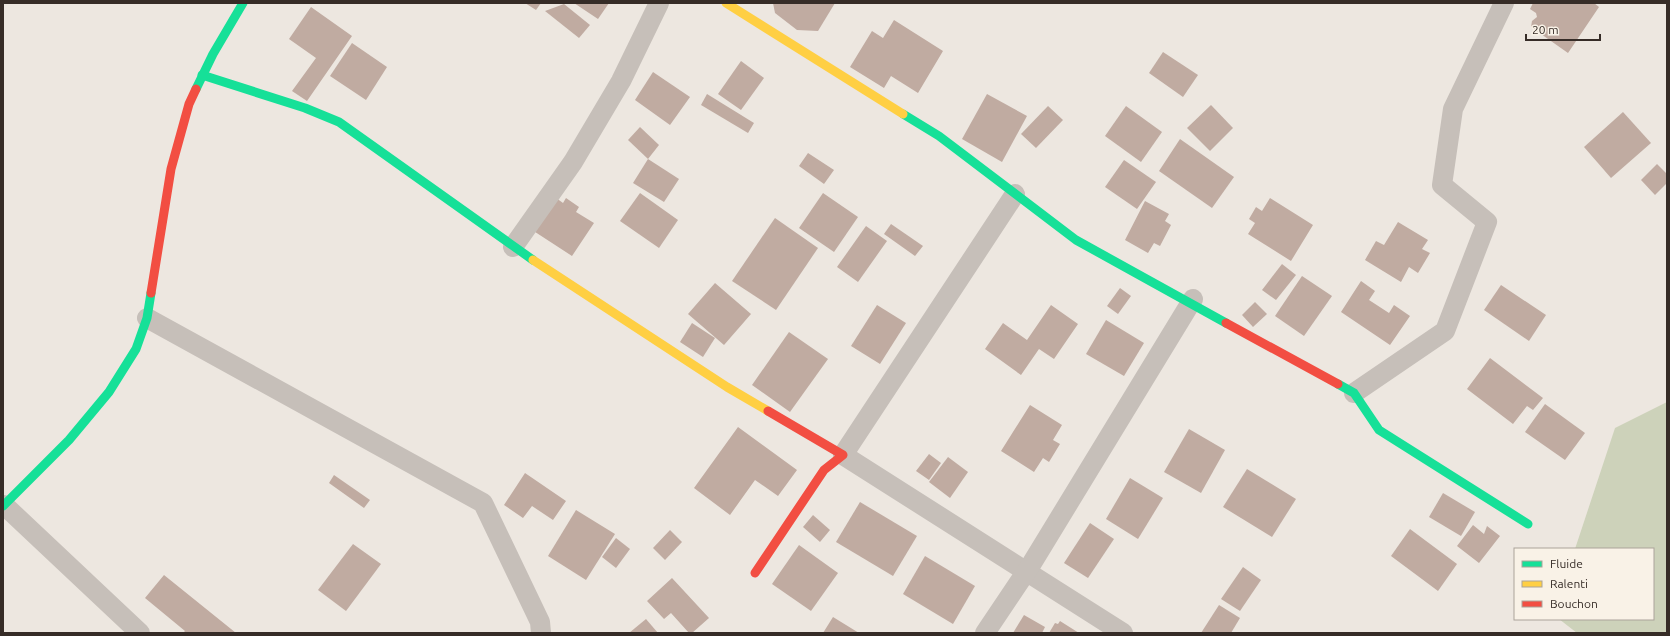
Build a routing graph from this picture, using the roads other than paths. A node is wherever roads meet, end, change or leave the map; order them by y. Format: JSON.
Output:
{"nodes":[{"id":1,"x":243,"y":3,"type":"edge"},
{"id":2,"x":659,"y":3,"type":"edge"},
{"id":3,"x":726,"y":3,"type":"edge"},
{"id":4,"x":1504,"y":3,"type":"edge"},
{"id":5,"x":202,"y":75,"type":"junction"},
{"id":6,"x":1015,"y":194,"type":"junction"},
{"id":7,"x":513,"y":247,"type":"junction"},
{"id":8,"x":1191,"y":301,"type":"junction"},
{"id":9,"x":147,"y":318,"type":"junction"},
{"id":10,"x":1354,"y":393,"type":"junction"},
{"id":11,"x":843,"y":455,"type":"junction"},
{"id":12,"x":3,"y":505,"type":"edge"},
{"id":13,"x":1528,"y":524,"type":"dead end"},
{"id":14,"x":1027,"y":570,"type":"junction"},
{"id":15,"x":755,"y":573,"type":"dead end"},
{"id":16,"x":140,"y":633,"type":"edge"},
{"id":17,"x":541,"y":633,"type":"edge"},
{"id":18,"x":985,"y":633,"type":"edge"},
{"id":19,"x":1123,"y":633,"type":"edge"}],
"edges":[{"from":1,"to":5,"type":"street"},
{"from":2,"to":7,"type":"street"},
{"from":3,"to":6,"type":"street"},
{"from":4,"to":10,"type":"street"},
{"from":5,"to":7,"type":"street"},
{"from":5,"to":9,"type":"street"},
{"from":6,"to":8,"type":"street"},
{"from":6,"to":11,"type":"street"},
{"from":7,"to":11,"type":"street"},
{"from":8,"to":10,"type":"street"},
{"from":8,"to":14,"type":"street"},
{"from":9,"to":12,"type":"street"},
{"from":9,"to":17,"type":"street"},
{"from":10,"to":13,"type":"street"},
{"from":11,"to":14,"type":"street"},
{"from":11,"to":15,"type":"street"},
{"from":12,"to":16,"type":"street"},
{"from":14,"to":18,"type":"street"},
{"from":14,"to":19,"type":"street"}]}
